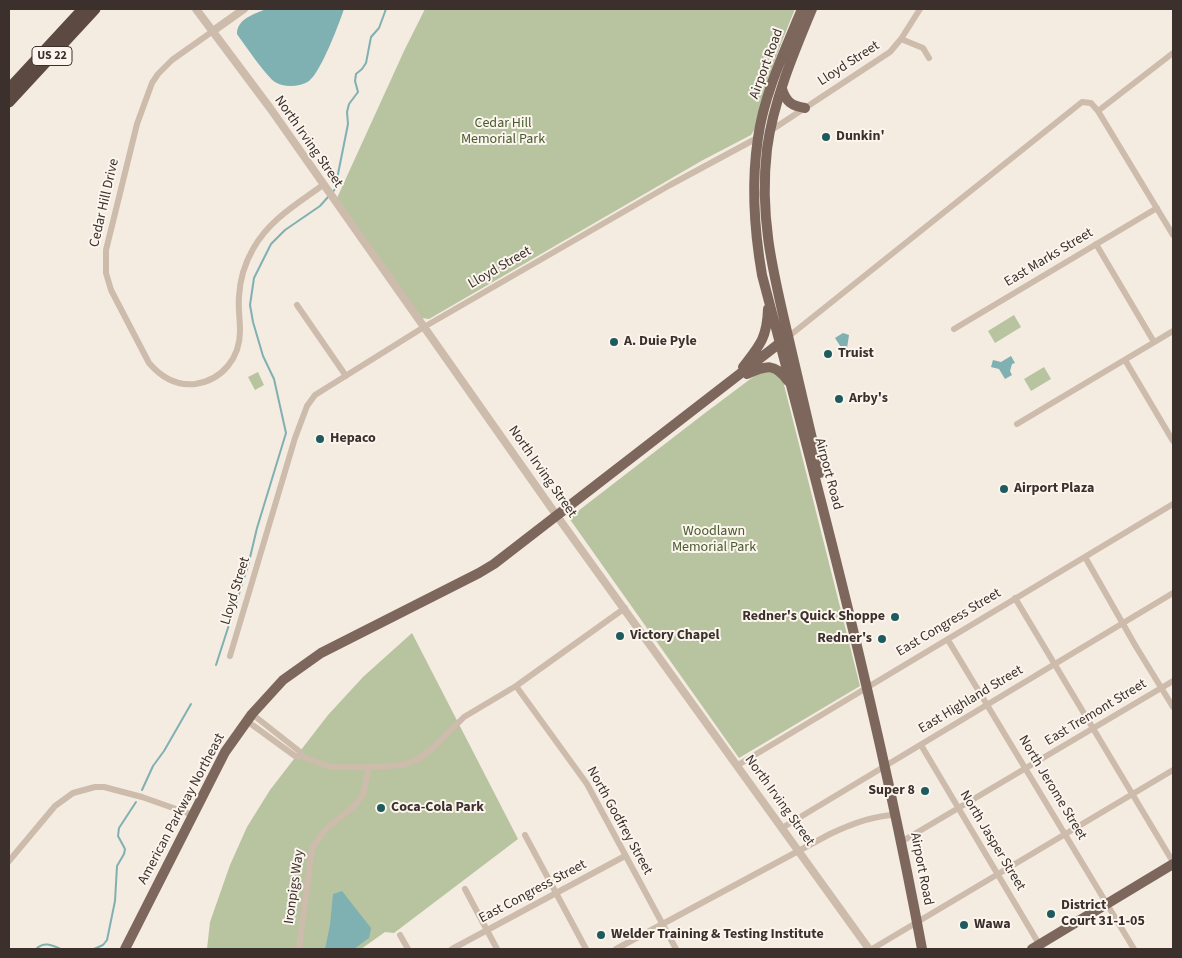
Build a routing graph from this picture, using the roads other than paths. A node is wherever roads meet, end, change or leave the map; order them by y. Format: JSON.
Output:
{"nodes":[{"id":1,"x":83,"y":9,"type":"edge"},
{"id":2,"x":95,"y":9,"type":"edge"},
{"id":3,"x":196,"y":9,"type":"edge"},
{"id":4,"x":244,"y":9,"type":"edge"},
{"id":5,"x":802,"y":9,"type":"edge"},
{"id":6,"x":812,"y":9,"type":"edge"},
{"id":7,"x":920,"y":9,"type":"edge"},
{"id":8,"x":213,"y":31,"type":"junction"},
{"id":9,"x":901,"y":39,"type":"junction"},
{"id":10,"x":1173,"y":52,"type":"edge"},
{"id":11,"x":929,"y":58,"type":"dead end"},
{"id":12,"x":9,"y":89,"type":"edge"},
{"id":13,"x":782,"y":89,"type":"junction"},
{"id":14,"x":9,"y":102,"type":"edge"},
{"id":15,"x":805,"y":108,"type":"junction"},
{"id":16,"x":1098,"y":111,"type":"junction"},
{"id":17,"x":771,"y":130,"type":"junction"},
{"id":18,"x":758,"y":138,"type":"junction"},
{"id":19,"x":323,"y":185,"type":"junction"},
{"id":20,"x":1157,"y":208,"type":"junction"},
{"id":21,"x":1173,"y":235,"type":"edge"},
{"id":22,"x":1096,"y":244,"type":"junction"},
{"id":23,"x":769,"y":298,"type":"junction"},
{"id":24,"x":297,"y":305,"type":"dead end"},
{"id":25,"x":424,"y":327,"type":"junction"},
{"id":26,"x":954,"y":329,"type":"dead end"},
{"id":27,"x":1173,"y":331,"type":"edge"},
{"id":28,"x":784,"y":340,"type":"junction"},
{"id":29,"x":1154,"y":342,"type":"junction"},
{"id":30,"x":1125,"y":360,"type":"junction"},
{"id":31,"x":346,"y":376,"type":"junction"},
{"id":32,"x":733,"y":380,"type":"junction"},
{"id":33,"x":790,"y":384,"type":"junction"},
{"id":34,"x":1017,"y":424,"type":"dead end"},
{"id":35,"x":1173,"y":440,"type":"edge"},
{"id":36,"x":1173,"y":504,"type":"edge"},
{"id":37,"x":557,"y":516,"type":"junction"},
{"id":38,"x":1085,"y":557,"type":"junction"},
{"id":39,"x":1173,"y":594,"type":"edge"},
{"id":40,"x":1015,"y":598,"type":"junction"},
{"id":41,"x":625,"y":608,"type":"junction"},
{"id":42,"x":1123,"y":624,"type":"junction"},
{"id":43,"x":948,"y":640,"type":"junction"},
{"id":44,"x":230,"y":656,"type":"dead end"},
{"id":45,"x":1055,"y":664,"type":"junction"},
{"id":46,"x":1173,"y":681,"type":"edge"},
{"id":47,"x":516,"y":686,"type":"junction"},
{"id":48,"x":869,"y":687,"type":"junction"},
{"id":49,"x":1162,"y":688,"type":"junction"},
{"id":50,"x":988,"y":704,"type":"junction"},
{"id":51,"x":1173,"y":707,"type":"edge"},
{"id":52,"x":249,"y":718,"type":"junction"},
{"id":53,"x":1094,"y":729,"type":"junction"},
{"id":54,"x":921,"y":745,"type":"junction"},
{"id":55,"x":887,"y":765,"type":"junction"},
{"id":56,"x":738,"y":766,"type":"junction"},
{"id":57,"x":369,"y":767,"type":"junction"},
{"id":58,"x":1027,"y":769,"type":"junction"},
{"id":59,"x":1173,"y":770,"type":"edge"},
{"id":60,"x":1133,"y":794,"type":"junction"},
{"id":61,"x":959,"y":809,"type":"junction"},
{"id":62,"x":896,"y":814,"type":"junction"},
{"id":63,"x":193,"y":815,"type":"junction"},
{"id":64,"x":782,"y":828,"type":"junction"},
{"id":65,"x":1066,"y":834,"type":"junction"},
{"id":66,"x":525,"y":835,"type":"dead end"},
{"id":67,"x":904,"y":841,"type":"junction"},
{"id":68,"x":799,"y":851,"type":"junction"},
{"id":69,"x":625,"y":856,"type":"junction"},
{"id":70,"x":9,"y":861,"type":"edge"},
{"id":71,"x":1173,"y":863,"type":"edge"},
{"id":72,"x":997,"y":875,"type":"junction"},
{"id":73,"x":465,"y":890,"type":"dead end"},
{"id":74,"x":556,"y":893,"type":"junction"},
{"id":75,"x":1107,"y":903,"type":"junction"},
{"id":76,"x":920,"y":920,"type":"junction"},
{"id":77,"x":662,"y":924,"type":"junction"},
{"id":78,"x":487,"y":930,"type":"junction"},
{"id":79,"x":400,"y":935,"type":"dead end"},
{"id":80,"x":1038,"y":948,"type":"edge"},
{"id":81,"x":125,"y":949,"type":"edge"},
{"id":82,"x":300,"y":949,"type":"edge"},
{"id":83,"x":408,"y":949,"type":"edge"},
{"id":84,"x":452,"y":949,"type":"edge"},
{"id":85,"x":497,"y":949,"type":"edge"},
{"id":86,"x":586,"y":949,"type":"edge"},
{"id":87,"x":616,"y":949,"type":"edge"},
{"id":88,"x":676,"y":949,"type":"edge"},
{"id":89,"x":871,"y":949,"type":"edge"},
{"id":90,"x":922,"y":949,"type":"edge"},
{"id":91,"x":928,"y":949,"type":"edge"},
{"id":92,"x":1134,"y":949,"type":"edge"}],
"edges":[{"from":1,"to":12,"type":"highway","number":"US 22"},
{"from":2,"to":14,"type":"highway","number":"US 22"},
{"from":3,"to":8,"type":"street","name":"North Irving Street"},
{"from":4,"to":8,"type":"street"},
{"from":5,"to":18,"type":"main road","name":"Airport Road"},
{"from":6,"to":13,"type":"main road","name":"Airport Road"},
{"from":7,"to":9,"type":"street","name":"Lloyd Street"},
{"from":8,"to":19,"type":"street","name":"North Irving Street"},
{"from":8,"to":19,"type":"street","name":"Cedar Hill Drive"},
{"from":9,"to":11,"type":"street"},
{"from":9,"to":15,"type":"street","name":"Lloyd Street"},
{"from":10,"to":16,"type":"street"},
{"from":13,"to":15,"type":"main road"},
{"from":13,"to":17,"type":"main road","name":"Airport Road"},
{"from":15,"to":17,"type":"street","name":"Lloyd Street"},
{"from":16,"to":20,"type":"street"},
{"from":16,"to":28,"type":"street"},
{"from":17,"to":18,"type":"street","name":"Lloyd Street"},
{"from":17,"to":28,"type":"main road","name":"Airport Road"},
{"from":18,"to":23,"type":"main road","name":"Airport Road"},
{"from":18,"to":25,"type":"street","name":"Lloyd Street"},
{"from":19,"to":25,"type":"street","name":"North Irving Street"},
{"from":20,"to":21,"type":"street"},
{"from":20,"to":22,"type":"street","name":"East Marks Street"},
{"from":22,"to":26,"type":"street","name":"East Marks Street"},
{"from":22,"to":29,"type":"street"},
{"from":23,"to":28,"type":"main road","name":"Airport Road"},
{"from":23,"to":32,"type":"main road"},
{"from":24,"to":31,"type":"street"},
{"from":25,"to":31,"type":"street","name":"Lloyd Street"},
{"from":25,"to":37,"type":"street","name":"North Irving Street"},
{"from":27,"to":29,"type":"street"},
{"from":28,"to":32,"type":"main road"},
{"from":28,"to":33,"type":"main road","name":"Airport Road"},
{"from":28,"to":48,"type":"main road","name":"Airport Road"},
{"from":29,"to":30,"type":"street"},
{"from":30,"to":34,"type":"street"},
{"from":30,"to":35,"type":"street"},
{"from":31,"to":44,"type":"street","name":"Lloyd Street"},
{"from":32,"to":33,"type":"main road"},
{"from":32,"to":37,"type":"main road","name":"American Parkway Northeast"},
{"from":33,"to":48,"type":"main road","name":"Airport Road"},
{"from":36,"to":38,"type":"street","name":"East Congress Street"},
{"from":37,"to":41,"type":"street","name":"North Irving Street"},
{"from":37,"to":52,"type":"main road","name":"American Parkway Northeast"},
{"from":38,"to":40,"type":"street","name":"East Congress Street"},
{"from":38,"to":42,"type":"street"},
{"from":39,"to":42,"type":"street","name":"East Highland Street"},
{"from":40,"to":43,"type":"street","name":"East Congress Street"},
{"from":40,"to":45,"type":"street"},
{"from":41,"to":47,"type":"street"},
{"from":41,"to":56,"type":"street","name":"North Irving Street"},
{"from":42,"to":45,"type":"street","name":"East Highland Street"},
{"from":42,"to":49,"type":"street"},
{"from":43,"to":48,"type":"street","name":"East Congress Street"},
{"from":43,"to":50,"type":"street","name":"North Jerome Street"},
{"from":45,"to":50,"type":"street","name":"East Highland Street"},
{"from":45,"to":53,"type":"street"},
{"from":46,"to":49,"type":"street","name":"East Tremont Street"},
{"from":47,"to":57,"type":"street"},
{"from":47,"to":69,"type":"street","name":"North Godfrey Street"},
{"from":48,"to":55,"type":"main road","name":"Airport Road"},
{"from":48,"to":56,"type":"street","name":"East Congress Street"},
{"from":49,"to":51,"type":"street"},
{"from":49,"to":53,"type":"street","name":"East Tremont Street"},
{"from":50,"to":54,"type":"street","name":"East Highland Street"},
{"from":50,"to":58,"type":"street","name":"North Jerome Street"},
{"from":52,"to":57,"type":"street"},
{"from":52,"to":63,"type":"main road","name":"American Parkway Northeast"},
{"from":53,"to":58,"type":"street","name":"East Tremont Street"},
{"from":53,"to":60,"type":"street"},
{"from":54,"to":55,"type":"street","name":"East Highland Street"},
{"from":54,"to":61,"type":"street","name":"North Jasper Street"},
{"from":55,"to":62,"type":"main road","name":"Airport Road"},
{"from":55,"to":64,"type":"street","name":"East Highland Street"},
{"from":55,"to":67,"type":"main road","name":"Airport Road"},
{"from":56,"to":64,"type":"street","name":"North Irving Street"},
{"from":57,"to":82,"type":"street","name":"Ironpigs Way"},
{"from":58,"to":61,"type":"street","name":"East Tremont Street"},
{"from":58,"to":65,"type":"street","name":"North Jerome Street"},
{"from":59,"to":60,"type":"street"},
{"from":60,"to":65,"type":"street"},
{"from":60,"to":71,"type":"street"},
{"from":61,"to":67,"type":"street","name":"East Tremont Street"},
{"from":61,"to":72,"type":"street","name":"North Jasper Street"},
{"from":62,"to":67,"type":"main road","name":"Airport Road"},
{"from":62,"to":68,"type":"street"},
{"from":63,"to":70,"type":"street"},
{"from":63,"to":81,"type":"main road","name":"American Parkway Northeast"},
{"from":64,"to":68,"type":"street","name":"North Irving Street"},
{"from":65,"to":72,"type":"street"},
{"from":65,"to":75,"type":"street","name":"North Jerome Street"},
{"from":66,"to":74,"type":"street"},
{"from":67,"to":76,"type":"main road","name":"Airport Road"},
{"from":68,"to":77,"type":"street"},
{"from":68,"to":89,"type":"street","name":"North Irving Street"},
{"from":69,"to":74,"type":"street","name":"East Congress Street"},
{"from":69,"to":77,"type":"street","name":"North Godfrey Street"},
{"from":71,"to":75,"type":"main road"},
{"from":72,"to":76,"type":"street"},
{"from":72,"to":80,"type":"street","name":"North Jasper Street"},
{"from":73,"to":78,"type":"street"},
{"from":74,"to":78,"type":"street","name":"East Congress Street"},
{"from":74,"to":86,"type":"street"},
{"from":75,"to":80,"type":"main road"},
{"from":75,"to":92,"type":"street","name":"North Jerome Street"},
{"from":76,"to":89,"type":"street"},
{"from":76,"to":90,"type":"main road","name":"Airport Road"},
{"from":76,"to":91,"type":"main road","name":"Airport Road"},
{"from":77,"to":87,"type":"street"},
{"from":77,"to":88,"type":"street","name":"North Godfrey Street"},
{"from":78,"to":84,"type":"street","name":"East Congress Street"},
{"from":78,"to":85,"type":"street"},
{"from":79,"to":83,"type":"street"}]}
